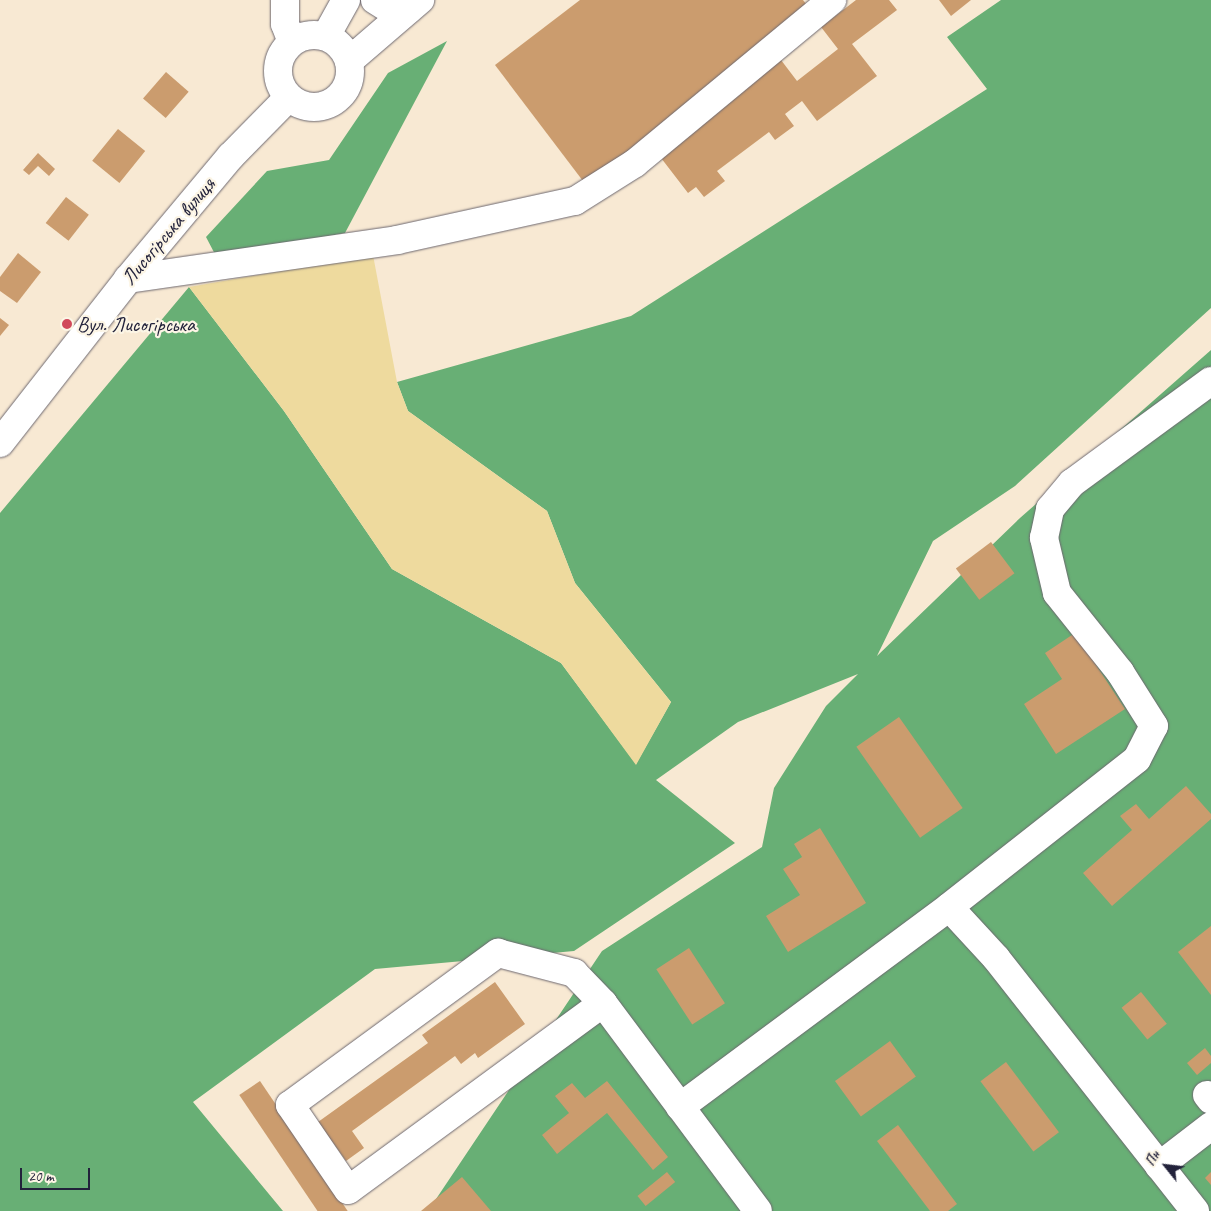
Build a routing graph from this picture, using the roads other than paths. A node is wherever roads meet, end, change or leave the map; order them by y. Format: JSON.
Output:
{"nodes":[{"id":1,"x":286,"y":0,"type":"edge"},
{"id":2,"x":346,"y":0,"type":"edge"},
{"id":3,"x":375,"y":0,"type":"edge"},
{"id":4,"x":832,"y":0,"type":"edge"},
{"id":5,"x":415,"y":4,"type":"edge"},
{"id":6,"x":326,"y":36,"type":"junction"},
{"id":7,"x":292,"y":42,"type":"junction"},
{"id":8,"x":349,"y":61,"type":"junction"},
{"id":9,"x":288,"y":98,"type":"junction"},
{"id":10,"x":128,"y":279,"type":"junction"},
{"id":11,"x":1211,"y":381,"type":"edge"},
{"id":12,"x":0,"y":443,"type":"edge"},
{"id":13,"x":949,"y":907,"type":"junction"},
{"id":14,"x":604,"y":1003,"type":"junction"},
{"id":15,"x":680,"y":1107,"type":"junction"},
{"id":16,"x":1211,"y":1126,"type":"edge"},
{"id":17,"x":1159,"y":1166,"type":"junction"},
{"id":18,"x":758,"y":1211,"type":"edge"},
{"id":19,"x":1195,"y":1211,"type":"edge"}],
"edges":[{"from":1,"to":7,"type":"street"},
{"from":2,"to":6,"type":"street"},
{"from":3,"to":5,"type":"street"},
{"from":4,"to":10,"type":"street"},
{"from":5,"to":8,"type":"street"},
{"from":6,"to":7,"type":"street"},
{"from":6,"to":8,"type":"street"},
{"from":7,"to":9,"type":"street"},
{"from":8,"to":9,"type":"street"},
{"from":9,"to":10,"type":"street","name":"Лисогірська вулиця"},
{"from":10,"to":12,"type":"street","name":"Лисогірська вулиця"},
{"from":11,"to":13,"type":"street"},
{"from":13,"to":15,"type":"street"},
{"from":13,"to":17,"type":"street"},
{"from":14,"to":14,"type":"street"},
{"from":14,"to":15,"type":"street"},
{"from":15,"to":18,"type":"street"},
{"from":16,"to":17,"type":"street"},
{"from":17,"to":19,"type":"street"}]}
